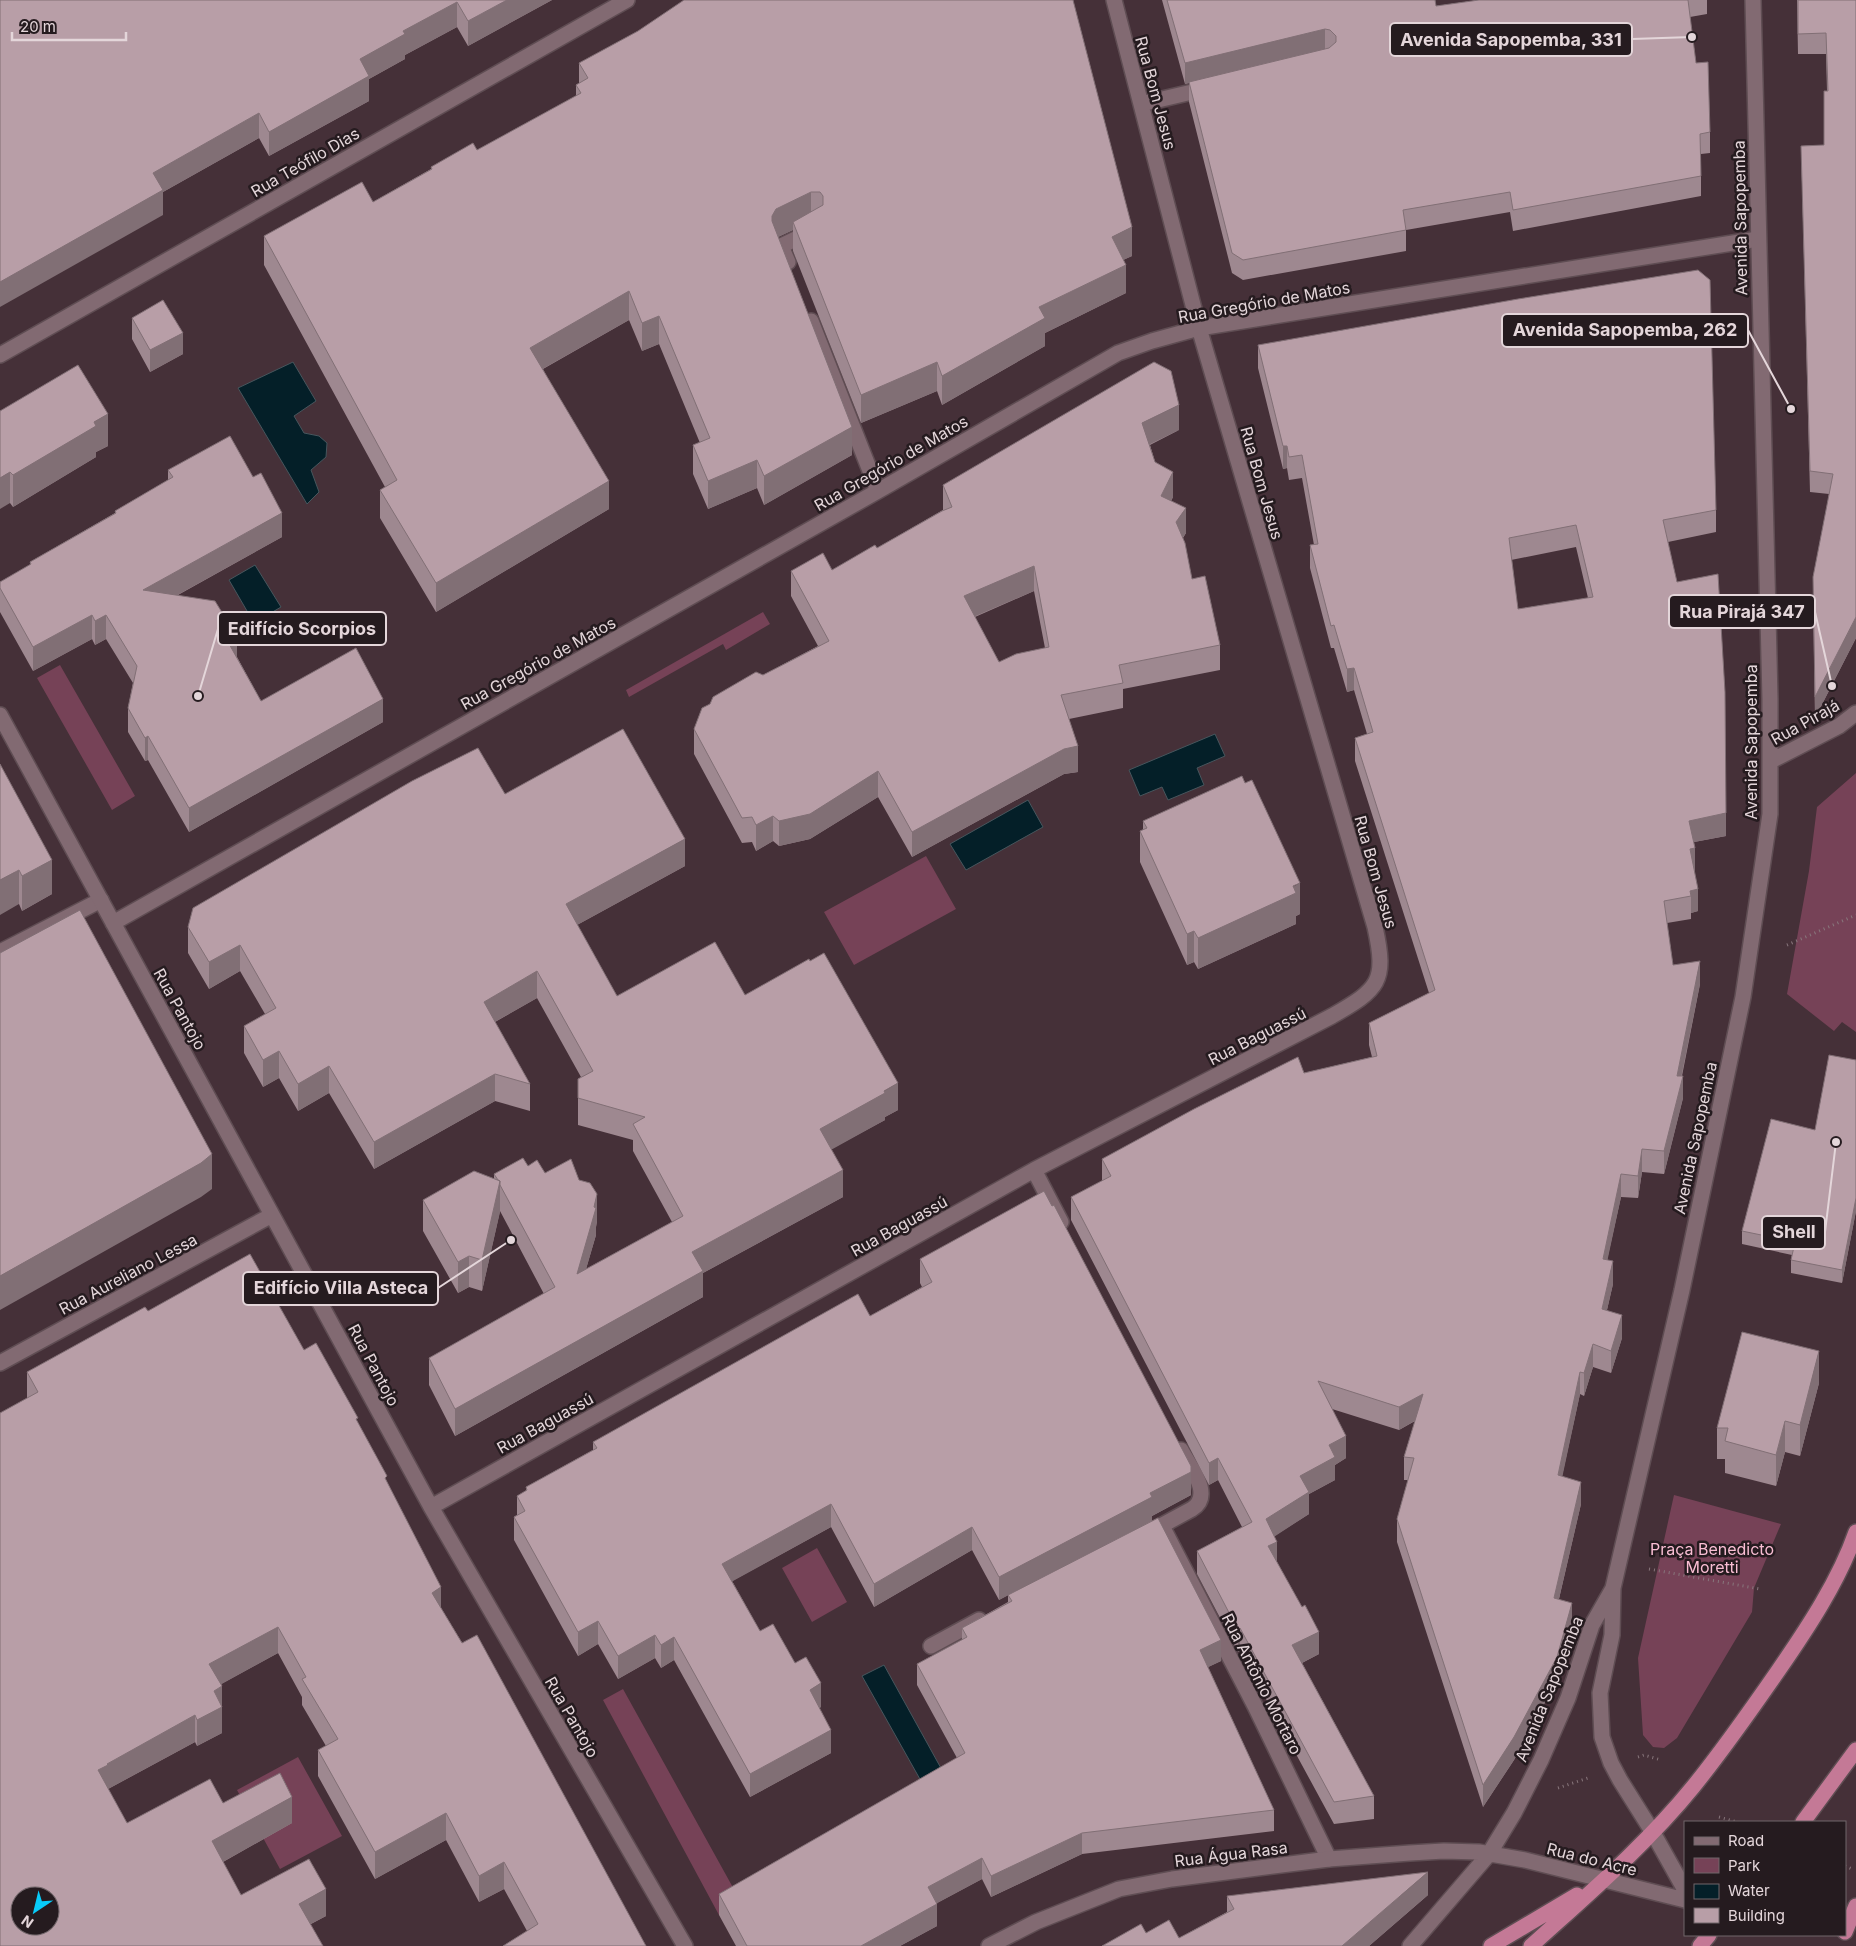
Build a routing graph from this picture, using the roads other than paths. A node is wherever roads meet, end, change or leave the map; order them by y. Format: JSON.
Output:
{"nodes":[{"id":1,"x":627,"y":0,"type":"edge"},
{"id":2,"x":1114,"y":0,"type":"edge"},
{"id":3,"x":1753,"y":0,"type":"edge"},
{"id":4,"x":1224,"y":84,"type":"edge"},
{"id":5,"x":1141,"y":104,"type":"junction"},
{"id":6,"x":815,"y":229,"type":"edge"},
{"id":7,"x":1758,"y":239,"type":"junction"},
{"id":8,"x":792,"y":273,"type":"edge"},
{"id":9,"x":806,"y":310,"type":"edge"},
{"id":10,"x":1198,"y":328,"type":"junction"},
{"id":11,"x":0,"y":355,"type":"edge"},
{"id":12,"x":878,"y":491,"type":"junction"},
{"id":13,"x":1856,"y":714,"type":"edge"},
{"id":14,"x":0,"y":715,"type":"edge"},
{"id":15,"x":1771,"y":761,"type":"junction"},
{"id":16,"x":101,"y":900,"type":"junction"},
{"id":17,"x":113,"y":923,"type":"junction"},
{"id":18,"x":0,"y":952,"type":"edge"},
{"id":19,"x":1379,"y":974,"type":"joint"},
{"id":20,"x":1034,"y":1170,"type":"junction"},
{"id":21,"x":272,"y":1215,"type":"junction"},
{"id":22,"x":1066,"y":1232,"type":"edge"},
{"id":23,"x":0,"y":1363,"type":"edge"},
{"id":24,"x":1173,"y":1434,"type":"edge"},
{"id":25,"x":430,"y":1507,"type":"junction"},
{"id":26,"x":1162,"y":1526,"type":"junction"},
{"id":27,"x":1856,"y":1532,"type":"edge"},
{"id":28,"x":1127,"y":1544,"type":"edge"},
{"id":29,"x":1613,"y":1588,"type":"junction"},
{"id":30,"x":994,"y":1612,"type":"edge"},
{"id":31,"x":931,"y":1646,"type":"dead end"},
{"id":32,"x":1856,"y":1750,"type":"edge"},
{"id":33,"x":1804,"y":1821,"type":"edge"},
{"id":34,"x":1652,"y":1831,"type":"junction"},
{"id":35,"x":1489,"y":1854,"type":"junction"},
{"id":36,"x":1329,"y":1859,"type":"junction"},
{"id":37,"x":1604,"y":1879,"type":"junction"},
{"id":38,"x":1684,"y":1888,"type":"edge"},
{"id":39,"x":1684,"y":1900,"type":"edge"},
{"id":40,"x":1856,"y":1906,"type":"edge"},
{"id":41,"x":1846,"y":1930,"type":"edge"},
{"id":42,"x":1708,"y":1936,"type":"edge"},
{"id":43,"x":685,"y":1946,"type":"edge"},
{"id":44,"x":989,"y":1946,"type":"edge"},
{"id":45,"x":1410,"y":1946,"type":"edge"},
{"id":46,"x":1491,"y":1946,"type":"edge"},
{"id":47,"x":1531,"y":1946,"type":"edge"},
{"id":48,"x":1700,"y":1946,"type":"edge"}],
"edges":[{"from":1,"to":11,"type":"street","name":"Rua Teófilo Dias"},
{"from":2,"to":5,"type":"street","name":"Rua Bom Jesus"},
{"from":3,"to":7,"type":"street","name":"Avenida Sapopemba"},
{"from":4,"to":5,"type":"street"},
{"from":5,"to":10,"type":"street","name":"Rua Bom Jesus"},
{"from":6,"to":8,"type":"street"},
{"from":7,"to":10,"type":"street","name":"Rua Gregório de Matos"},
{"from":7,"to":15,"type":"street","name":"Avenida Sapopemba"},
{"from":9,"to":12,"type":"street"},
{"from":10,"to":12,"type":"street","name":"Rua Gregório de Matos"},
{"from":10,"to":19,"type":"street","name":"Rua Bom Jesus"},
{"from":12,"to":17,"type":"street","name":"Rua Gregório de Matos"},
{"from":13,"to":15,"type":"street","name":"Rua Pirajá"},
{"from":14,"to":16,"type":"street","name":"Rua Pantojo"},
{"from":15,"to":29,"type":"street","name":"Avenida Sapopemba"},
{"from":16,"to":17,"type":"street","name":"Rua Pantojo"},
{"from":16,"to":18,"type":"street"},
{"from":17,"to":21,"type":"street","name":"Rua Pantojo"},
{"from":19,"to":20,"type":"street","name":"Rua Baguassú"},
{"from":20,"to":22,"type":"street"},
{"from":20,"to":25,"type":"street","name":"Rua Baguassú"},
{"from":21,"to":23,"type":"street","name":"Rua Aureliano Lessa"},
{"from":21,"to":25,"type":"street","name":"Rua Pantojo"},
{"from":24,"to":26,"type":"street"},
{"from":25,"to":43,"type":"street","name":"Rua Pantojo"},
{"from":26,"to":28,"type":"street"},
{"from":26,"to":36,"type":"street","name":"Rua Antônio Mortaro"},
{"from":27,"to":34,"type":"highway"},
{"from":29,"to":34,"type":"street","name":"Avenida Sapopemba"},
{"from":29,"to":35,"type":"street","name":"Avenida Sapopemba"},
{"from":30,"to":31,"type":"street"},
{"from":32,"to":33,"type":"highway"},
{"from":34,"to":37,"type":"highway"},
{"from":34,"to":38,"type":"street","name":"Avenida Sapopemba"},
{"from":35,"to":36,"type":"street","name":"Rua Água Rasa"},
{"from":35,"to":37,"type":"street","name":"Rua do Acre"},
{"from":35,"to":45,"type":"street","name":"Avenida Sapopemba"},
{"from":36,"to":44,"type":"street","name":"Rua Água Rasa"},
{"from":37,"to":39,"type":"street","name":"Rua do Acre"},
{"from":37,"to":46,"type":"highway"},
{"from":37,"to":47,"type":"highway"},
{"from":40,"to":41,"type":"highway"},
{"from":42,"to":48,"type":"highway"}]}
